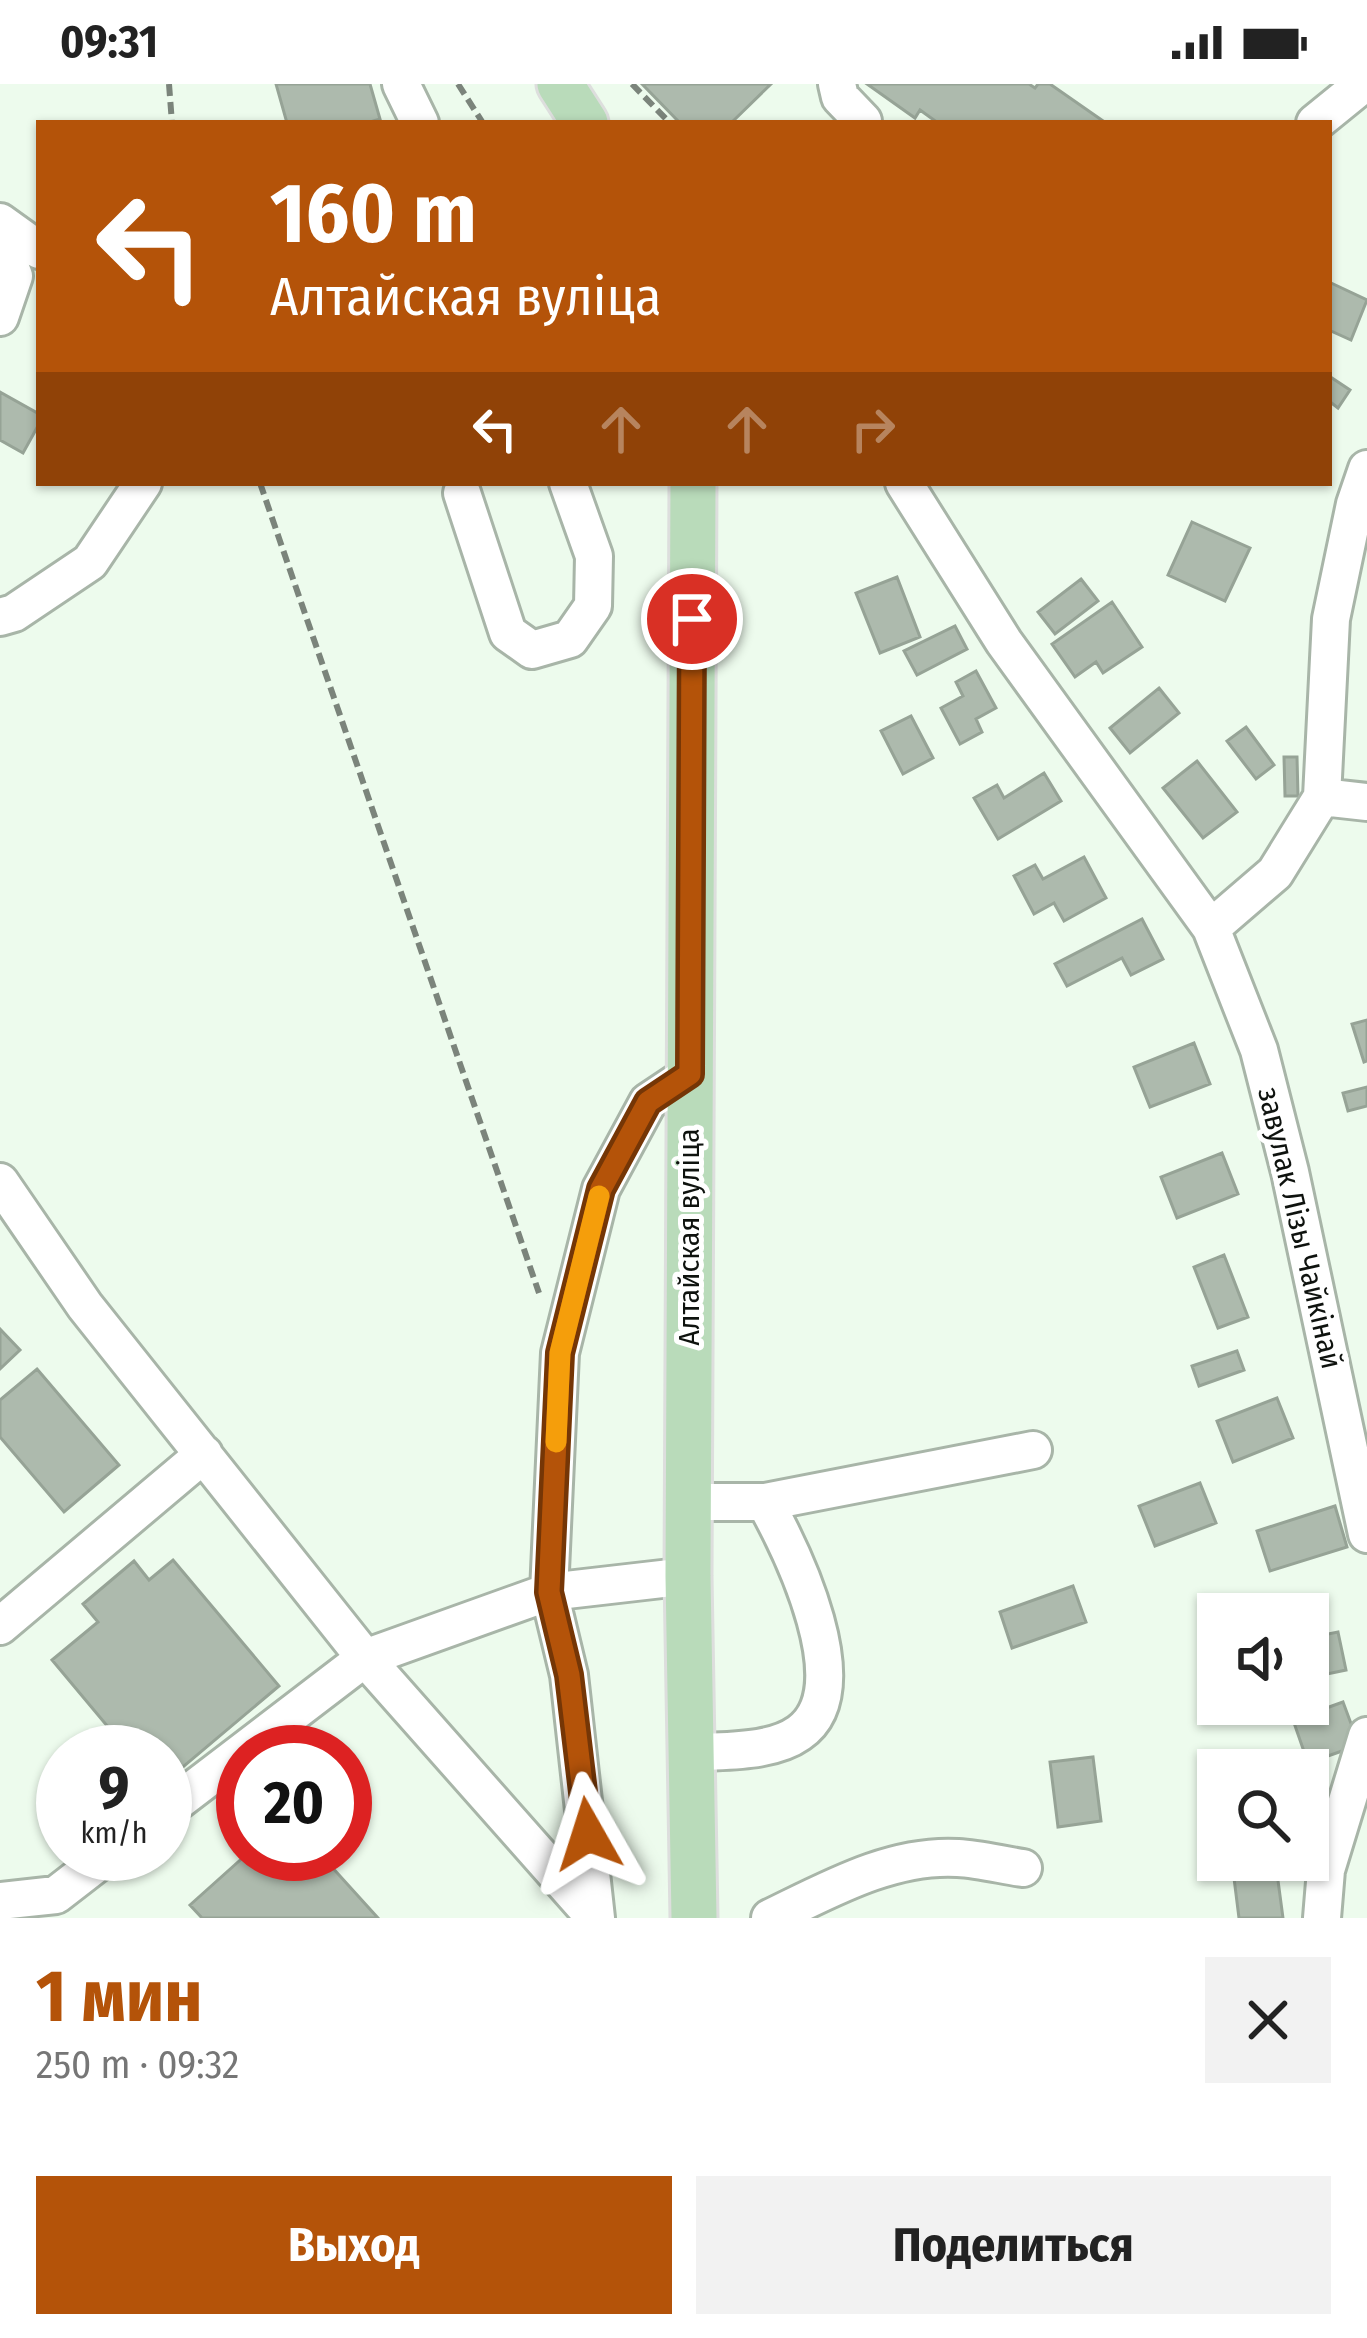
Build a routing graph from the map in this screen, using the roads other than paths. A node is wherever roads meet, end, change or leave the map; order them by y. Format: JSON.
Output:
{"nodes":[{"id":1,"x":401,"y":84,"type":"edge"},
{"id":2,"x":560,"y":84,"type":"edge"},
{"id":3,"x":837,"y":84,"type":"edge"},
{"id":4,"x":1363,"y":84,"type":"edge"},
{"id":5,"x":419,"y":120,"type":"edge"},
{"id":6,"x":583,"y":120,"type":"edge"},
{"id":7,"x":861,"y":120,"type":"edge"},
{"id":8,"x":1319,"y":120,"type":"edge"},
{"id":9,"x":0,"y":221,"type":"edge"},
{"id":10,"x":0,"y":242,"type":"edge"},
{"id":11,"x":36,"y":248,"type":"edge"},
{"id":12,"x":0,"y":317,"type":"edge"},
{"id":13,"x":1367,"y":469,"type":"edge"},
{"id":14,"x":141,"y":486,"type":"edge"},
{"id":15,"x":569,"y":486,"type":"edge"},
{"id":16,"x":693,"y":486,"type":"edge"},
{"id":17,"x":906,"y":486,"type":"edge"},
{"id":18,"x":462,"y":493,"type":"dead end"},
{"id":19,"x":0,"y":617,"type":"edge"},
{"id":20,"x":1322,"y":797,"type":"junction"},
{"id":21,"x":1367,"y":802,"type":"edge"},
{"id":22,"x":1211,"y":928,"type":"junction"},
{"id":23,"x":690,"y":1074,"type":"junction"},
{"id":24,"x":0,"y":1182,"type":"edge"},
{"id":25,"x":1033,"y":1450,"type":"dead end"},
{"id":26,"x":203,"y":1454,"type":"junction"},
{"id":27,"x":688,"y":1502,"type":"junction"},
{"id":28,"x":764,"y":1502,"type":"junction"},
{"id":29,"x":1367,"y":1534,"type":"edge"},
{"id":30,"x":688,"y":1576,"type":"junction"},
{"id":31,"x":549,"y":1592,"type":"junction"},
{"id":32,"x":0,"y":1626,"type":"edge"},
{"id":33,"x":365,"y":1658,"type":"junction"},
{"id":34,"x":1367,"y":1736,"type":"edge"},
{"id":35,"x":691,"y":1753,"type":"junction"},
{"id":36,"x":192,"y":1790,"type":"edge"},
{"id":37,"x":1023,"y":1868,"type":"dead end"},
{"id":38,"x":74,"y":1881,"type":"edge"},
{"id":39,"x":0,"y":1901,"type":"edge"},
{"id":40,"x":595,"y":1918,"type":"edge"},
{"id":41,"x":694,"y":1918,"type":"edge"},
{"id":42,"x":770,"y":1918,"type":"edge"},
{"id":43,"x":1322,"y":1918,"type":"edge"}],
"edges":[{"from":1,"to":5,"type":"street"},
{"from":2,"to":6,"type":"main road"},
{"from":3,"to":7,"type":"street"},
{"from":4,"to":8,"type":"street"},
{"from":9,"to":11,"type":"street"},
{"from":10,"to":12,"type":"street"},
{"from":13,"to":20,"type":"street"},
{"from":14,"to":19,"type":"street"},
{"from":15,"to":18,"type":"street"},
{"from":16,"to":23,"type":"main road","name":"Алтайская вуліца"},
{"from":17,"to":22,"type":"street","name":"завулак Лізы Чайкінай"},
{"from":20,"to":21,"type":"street"},
{"from":20,"to":22,"type":"street"},
{"from":22,"to":29,"type":"street","name":"завулак Лізы Чайкінай"},
{"from":23,"to":27,"type":"main road","name":"Алтайская вуліца"},
{"from":23,"to":31,"type":"street"},
{"from":24,"to":26,"type":"street"},
{"from":25,"to":28,"type":"street"},
{"from":26,"to":32,"type":"street"},
{"from":26,"to":33,"type":"street"},
{"from":27,"to":28,"type":"street"},
{"from":27,"to":30,"type":"main road","name":"Алтайская вуліца"},
{"from":28,"to":35,"type":"street"},
{"from":30,"to":31,"type":"street"},
{"from":30,"to":35,"type":"main road","name":"Алтайская вуліца"},
{"from":31,"to":33,"type":"street"},
{"from":31,"to":40,"type":"street"},
{"from":33,"to":36,"type":"street"},
{"from":33,"to":40,"type":"street"},
{"from":34,"to":43,"type":"street"},
{"from":35,"to":41,"type":"main road","name":"Алтайская вуліца"},
{"from":37,"to":42,"type":"street"},
{"from":38,"to":39,"type":"street"}]}
